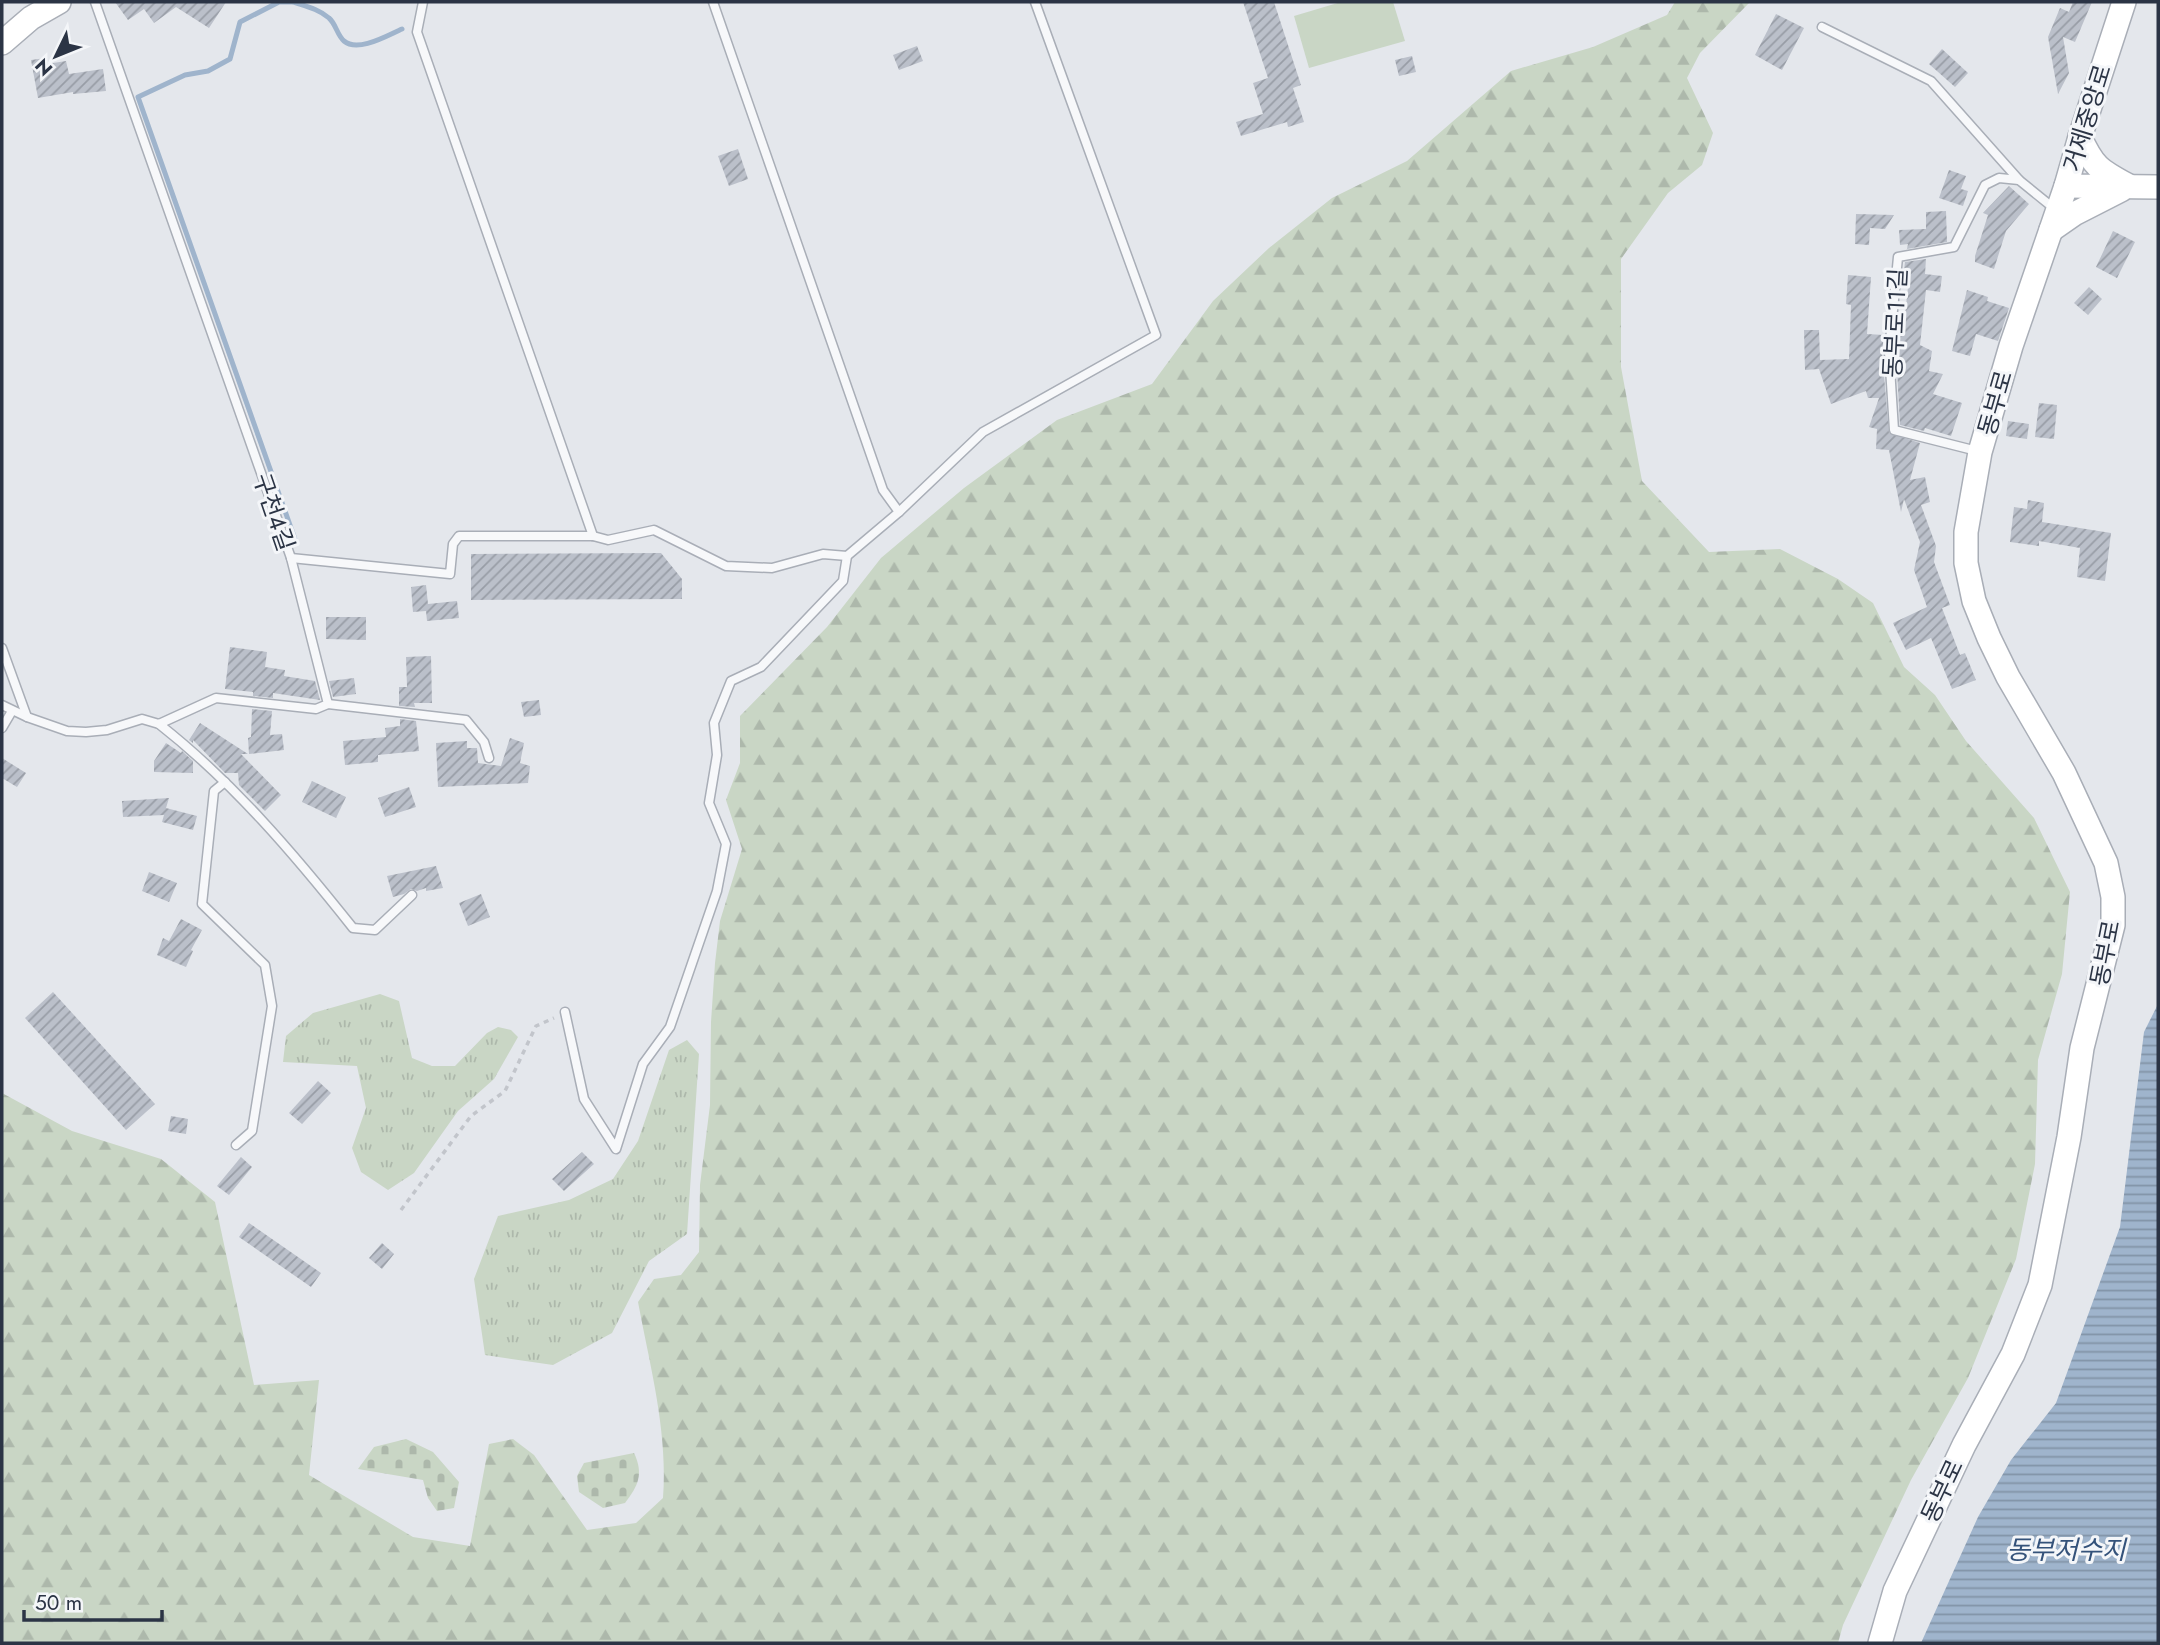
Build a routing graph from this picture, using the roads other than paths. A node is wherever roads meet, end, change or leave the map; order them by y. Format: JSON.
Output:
{"nodes":[{"id":1,"x":59,"y":2,"type":"edge"},
{"id":2,"x":95,"y":2,"type":"edge"},
{"id":3,"x":423,"y":2,"type":"edge"},
{"id":4,"x":713,"y":2,"type":"edge"},
{"id":5,"x":1035,"y":2,"type":"edge"},
{"id":6,"x":2124,"y":2,"type":"edge"},
{"id":7,"x":1822,"y":26,"type":"dead end"},
{"id":8,"x":2,"y":43,"type":"edge"},
{"id":9,"x":2080,"y":137,"type":"junction"},
{"id":10,"x":2019,"y":180,"type":"junction"},
{"id":11,"x":2066,"y":186,"type":"junction"},
{"id":12,"x":2129,"y":186,"type":"junction"},
{"id":13,"x":2158,"y":187,"type":"edge"},
{"id":14,"x":2055,"y":221,"type":"junction"},
{"id":15,"x":1980,"y":452,"type":"junction"},
{"id":16,"x":899,"y":512,"type":"junction"},
{"id":17,"x":593,"y":536,"type":"junction"},
{"id":18,"x":847,"y":556,"type":"junction"},
{"id":19,"x":290,"y":558,"type":"junction"},
{"id":20,"x":2,"y":648,"type":"edge"},
{"id":21,"x":328,"y":704,"type":"junction"},
{"id":22,"x":2,"y":705,"type":"edge"},
{"id":23,"x":12,"y":711,"type":"junction"},
{"id":24,"x":27,"y":717,"type":"junction"},
{"id":25,"x":159,"y":724,"type":"junction"},
{"id":26,"x":2,"y":728,"type":"edge"},
{"id":27,"x":489,"y":758,"type":"dead end"},
{"id":28,"x":225,"y":782,"type":"junction"},
{"id":29,"x":412,"y":895,"type":"dead end"},
{"id":30,"x":565,"y":1012,"type":"road end"},
{"id":31,"x":236,"y":1145,"type":"dead end"},
{"id":32,"x":1880,"y":1643,"type":"edge"}],
"edges":[{"from":1,"to":8,"type":"street"},
{"from":2,"to":19,"type":"lane","name":"구천4길"},
{"from":3,"to":17,"type":"lane"},
{"from":4,"to":16,"type":"lane"},
{"from":5,"to":16,"type":"lane"},
{"from":6,"to":9,"type":"street","name":"거제중앙로"},
{"from":7,"to":10,"type":"lane"},
{"from":9,"to":11,"type":"street","name":"거제중앙로"},
{"from":9,"to":12,"type":"street"},
{"from":10,"to":14,"type":"lane"},
{"from":10,"to":15,"type":"lane","name":"동부로11길"},
{"from":11,"to":12,"type":"street","name":"거제중앙로"},
{"from":11,"to":14,"type":"street","name":"동부로"},
{"from":12,"to":13,"type":"street","name":"거제중앙로"},
{"from":12,"to":14,"type":"street"},
{"from":14,"to":15,"type":"street","name":"동부로"},
{"from":15,"to":32,"type":"street","name":"동부로"},
{"from":16,"to":18,"type":"lane"},
{"from":17,"to":18,"type":"lane"},
{"from":17,"to":19,"type":"lane"},
{"from":18,"to":30,"type":"lane"},
{"from":19,"to":21,"type":"lane","name":"구천4길"},
{"from":20,"to":24,"type":"lane"},
{"from":21,"to":25,"type":"lane"},
{"from":21,"to":27,"type":"lane"},
{"from":22,"to":23,"type":"lane"},
{"from":23,"to":24,"type":"lane"},
{"from":23,"to":26,"type":"lane"},
{"from":24,"to":25,"type":"lane"},
{"from":25,"to":28,"type":"lane"},
{"from":28,"to":29,"type":"lane"},
{"from":28,"to":31,"type":"lane"}]}
